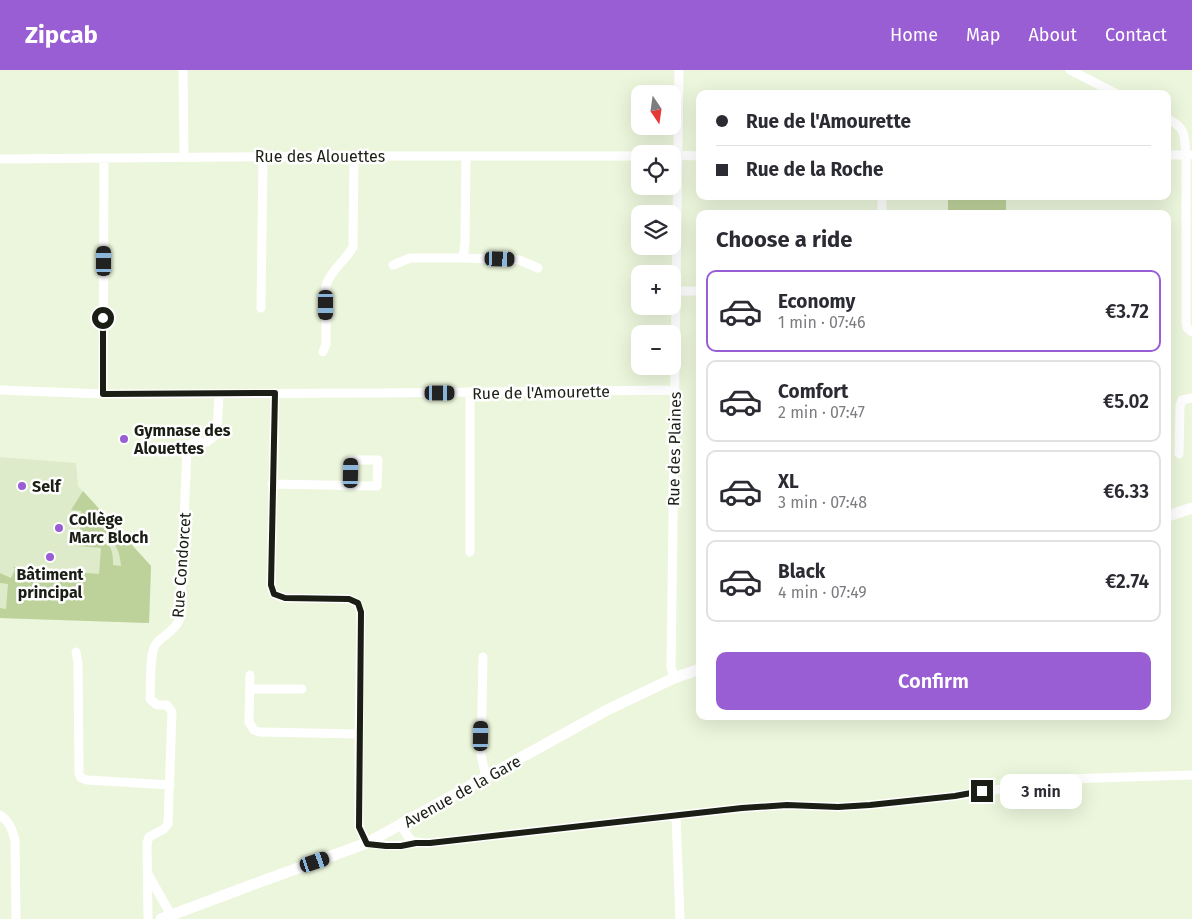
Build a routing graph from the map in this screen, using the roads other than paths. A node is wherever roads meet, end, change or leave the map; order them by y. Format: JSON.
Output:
{"nodes":[{"id":1,"x":183,"y":70,"type":"edge"},
{"id":2,"x":679,"y":70,"type":"edge"},
{"id":3,"x":1070,"y":70,"type":"edge"},
{"id":4,"x":1110,"y":90,"type":"edge"},
{"id":5,"x":1171,"y":121,"type":"edge"},
{"id":6,"x":675,"y":145,"type":"edge"},
{"id":7,"x":681,"y":154,"type":"edge"},
{"id":8,"x":1171,"y":155,"type":"edge"},
{"id":9,"x":1189,"y":155,"type":"edge"},
{"id":10,"x":354,"y":156,"type":"junction"},
{"id":11,"x":466,"y":156,"type":"junction"},
{"id":12,"x":631,"y":156,"type":"edge"},
{"id":13,"x":696,"y":156,"type":"edge"},
{"id":14,"x":184,"y":157,"type":"junction"},
{"id":15,"x":263,"y":157,"type":"junction"},
{"id":16,"x":104,"y":158,"type":"junction"},
{"id":17,"x":0,"y":159,"type":"edge"},
{"id":18,"x":675,"y":195,"type":"edge"},
{"id":19,"x":1189,"y":220,"type":"edge"},
{"id":20,"x":462,"y":258,"type":"junction"},
{"id":21,"x":393,"y":265,"type":"dead end"},
{"id":22,"x":676,"y":265,"type":"edge"},
{"id":23,"x":538,"y":268,"type":"dead end"},
{"id":24,"x":681,"y":291,"type":"edge"},
{"id":25,"x":696,"y":291,"type":"edge"},
{"id":26,"x":261,"y":308,"type":"dead end"},
{"id":27,"x":676,"y":315,"type":"edge"},
{"id":28,"x":1192,"y":332,"type":"edge"},
{"id":29,"x":323,"y":352,"type":"dead end"},
{"id":30,"x":0,"y":390,"type":"edge"},
{"id":31,"x":675,"y":390,"type":"junction"},
{"id":32,"x":470,"y":392,"type":"junction"},
{"id":33,"x":275,"y":393,"type":"junction"},
{"id":34,"x":103,"y":394,"type":"junction"},
{"id":35,"x":219,"y":394,"type":"junction"},
{"id":36,"x":1192,"y":398,"type":"edge"},
{"id":37,"x":1179,"y":454,"type":"dead end"},
{"id":38,"x":272,"y":484,"type":"junction"},
{"id":39,"x":351,"y":486,"type":"dead end"},
{"id":40,"x":1192,"y":508,"type":"edge"},
{"id":41,"x":1171,"y":515,"type":"edge"},
{"id":42,"x":470,"y":552,"type":"dead end"},
{"id":43,"x":76,"y":652,"type":"dead end"},
{"id":44,"x":483,"y":657,"type":"dead end"},
{"id":45,"x":696,"y":670,"type":"edge"},
{"id":46,"x":250,"y":676,"type":"dead end"},
{"id":47,"x":674,"y":678,"type":"junction"},
{"id":48,"x":250,"y":689,"type":"junction"},
{"id":49,"x":302,"y":689,"type":"dead end"},
{"id":50,"x":359,"y":734,"type":"junction"},
{"id":51,"x":1192,"y":775,"type":"edge"},
{"id":52,"x":486,"y":777,"type":"junction"},
{"id":53,"x":170,"y":785,"type":"junction"},
{"id":54,"x":0,"y":815,"type":"edge"},
{"id":55,"x":676,"y":815,"type":"junction"},
{"id":56,"x":401,"y":824,"type":"junction"},
{"id":57,"x":416,"y":843,"type":"junction"},
{"id":58,"x":367,"y":844,"type":"junction"},
{"id":59,"x":147,"y":872,"type":"junction"},
{"id":60,"x":166,"y":917,"type":"edge"},
{"id":61,"x":16,"y":919,"type":"edge"},
{"id":62,"x":148,"y":919,"type":"edge"},
{"id":63,"x":680,"y":919,"type":"edge"}],
"edges":[{"from":1,"to":14,"type":"street"},
{"from":2,"to":6,"type":"street","name":"Rue des Plaines"},
{"from":3,"to":4,"type":"street"},
{"from":5,"to":9,"type":"street"},
{"from":7,"to":13,"type":"street"},
{"from":8,"to":9,"type":"street"},
{"from":9,"to":19,"type":"street"},
{"from":10,"to":11,"type":"street","name":"Rue des Alouettes"},
{"from":10,"to":15,"type":"street","name":"Rue des Alouettes"},
{"from":10,"to":29,"type":"street"},
{"from":11,"to":12,"type":"street","name":"Rue des Alouettes"},
{"from":11,"to":20,"type":"street"},
{"from":14,"to":15,"type":"street","name":"Rue des Alouettes"},
{"from":14,"to":16,"type":"street","name":"Rue des Alouettes"},
{"from":15,"to":26,"type":"street"},
{"from":16,"to":17,"type":"street","name":"Rue des Alouettes"},
{"from":16,"to":34,"type":"street"},
{"from":18,"to":22,"type":"street","name":"Rue des Plaines"},
{"from":19,"to":28,"type":"street"},
{"from":20,"to":21,"type":"street"},
{"from":20,"to":23,"type":"street"},
{"from":24,"to":25,"type":"street"},
{"from":27,"to":31,"type":"street","name":"Rue des Plaines"},
{"from":30,"to":34,"type":"street","name":"Rue de l'Amourette"},
{"from":31,"to":32,"type":"street","name":"Rue de l'Amourette"},
{"from":31,"to":47,"type":"street","name":"Rue des Plaines"},
{"from":32,"to":33,"type":"street","name":"Rue de l'Amourette"},
{"from":32,"to":42,"type":"street"},
{"from":33,"to":35,"type":"street","name":"Rue de l'Amourette"},
{"from":33,"to":38,"type":"street"},
{"from":34,"to":35,"type":"street","name":"Rue de l'Amourette"},
{"from":35,"to":53,"type":"street","name":"Rue Condorcet"},
{"from":36,"to":37,"type":"street"},
{"from":38,"to":39,"type":"street"},
{"from":38,"to":50,"type":"street"},
{"from":40,"to":41,"type":"street"},
{"from":43,"to":53,"type":"street"},
{"from":44,"to":52,"type":"street"},
{"from":45,"to":47,"type":"street","name":"Avenue de la Gare"},
{"from":46,"to":48,"type":"street"},
{"from":47,"to":52,"type":"street","name":"Avenue de la Gare"},
{"from":48,"to":49,"type":"street"},
{"from":48,"to":50,"type":"street"},
{"from":50,"to":58,"type":"street"},
{"from":51,"to":55,"type":"street"},
{"from":52,"to":56,"type":"street","name":"Avenue de la Gare"},
{"from":53,"to":59,"type":"street","name":"Rue Condorcet"},
{"from":54,"to":61,"type":"street"},
{"from":55,"to":57,"type":"street"},
{"from":55,"to":63,"type":"street"},
{"from":56,"to":57,"type":"street"},
{"from":56,"to":58,"type":"street","name":"Avenue de la Gare"},
{"from":57,"to":58,"type":"street"},
{"from":58,"to":60,"type":"street","name":"Avenue de la Gare"},
{"from":59,"to":60,"type":"street","name":"Rue Condorcet"},
{"from":59,"to":62,"type":"street","name":"Rue Condorcet"}]}
